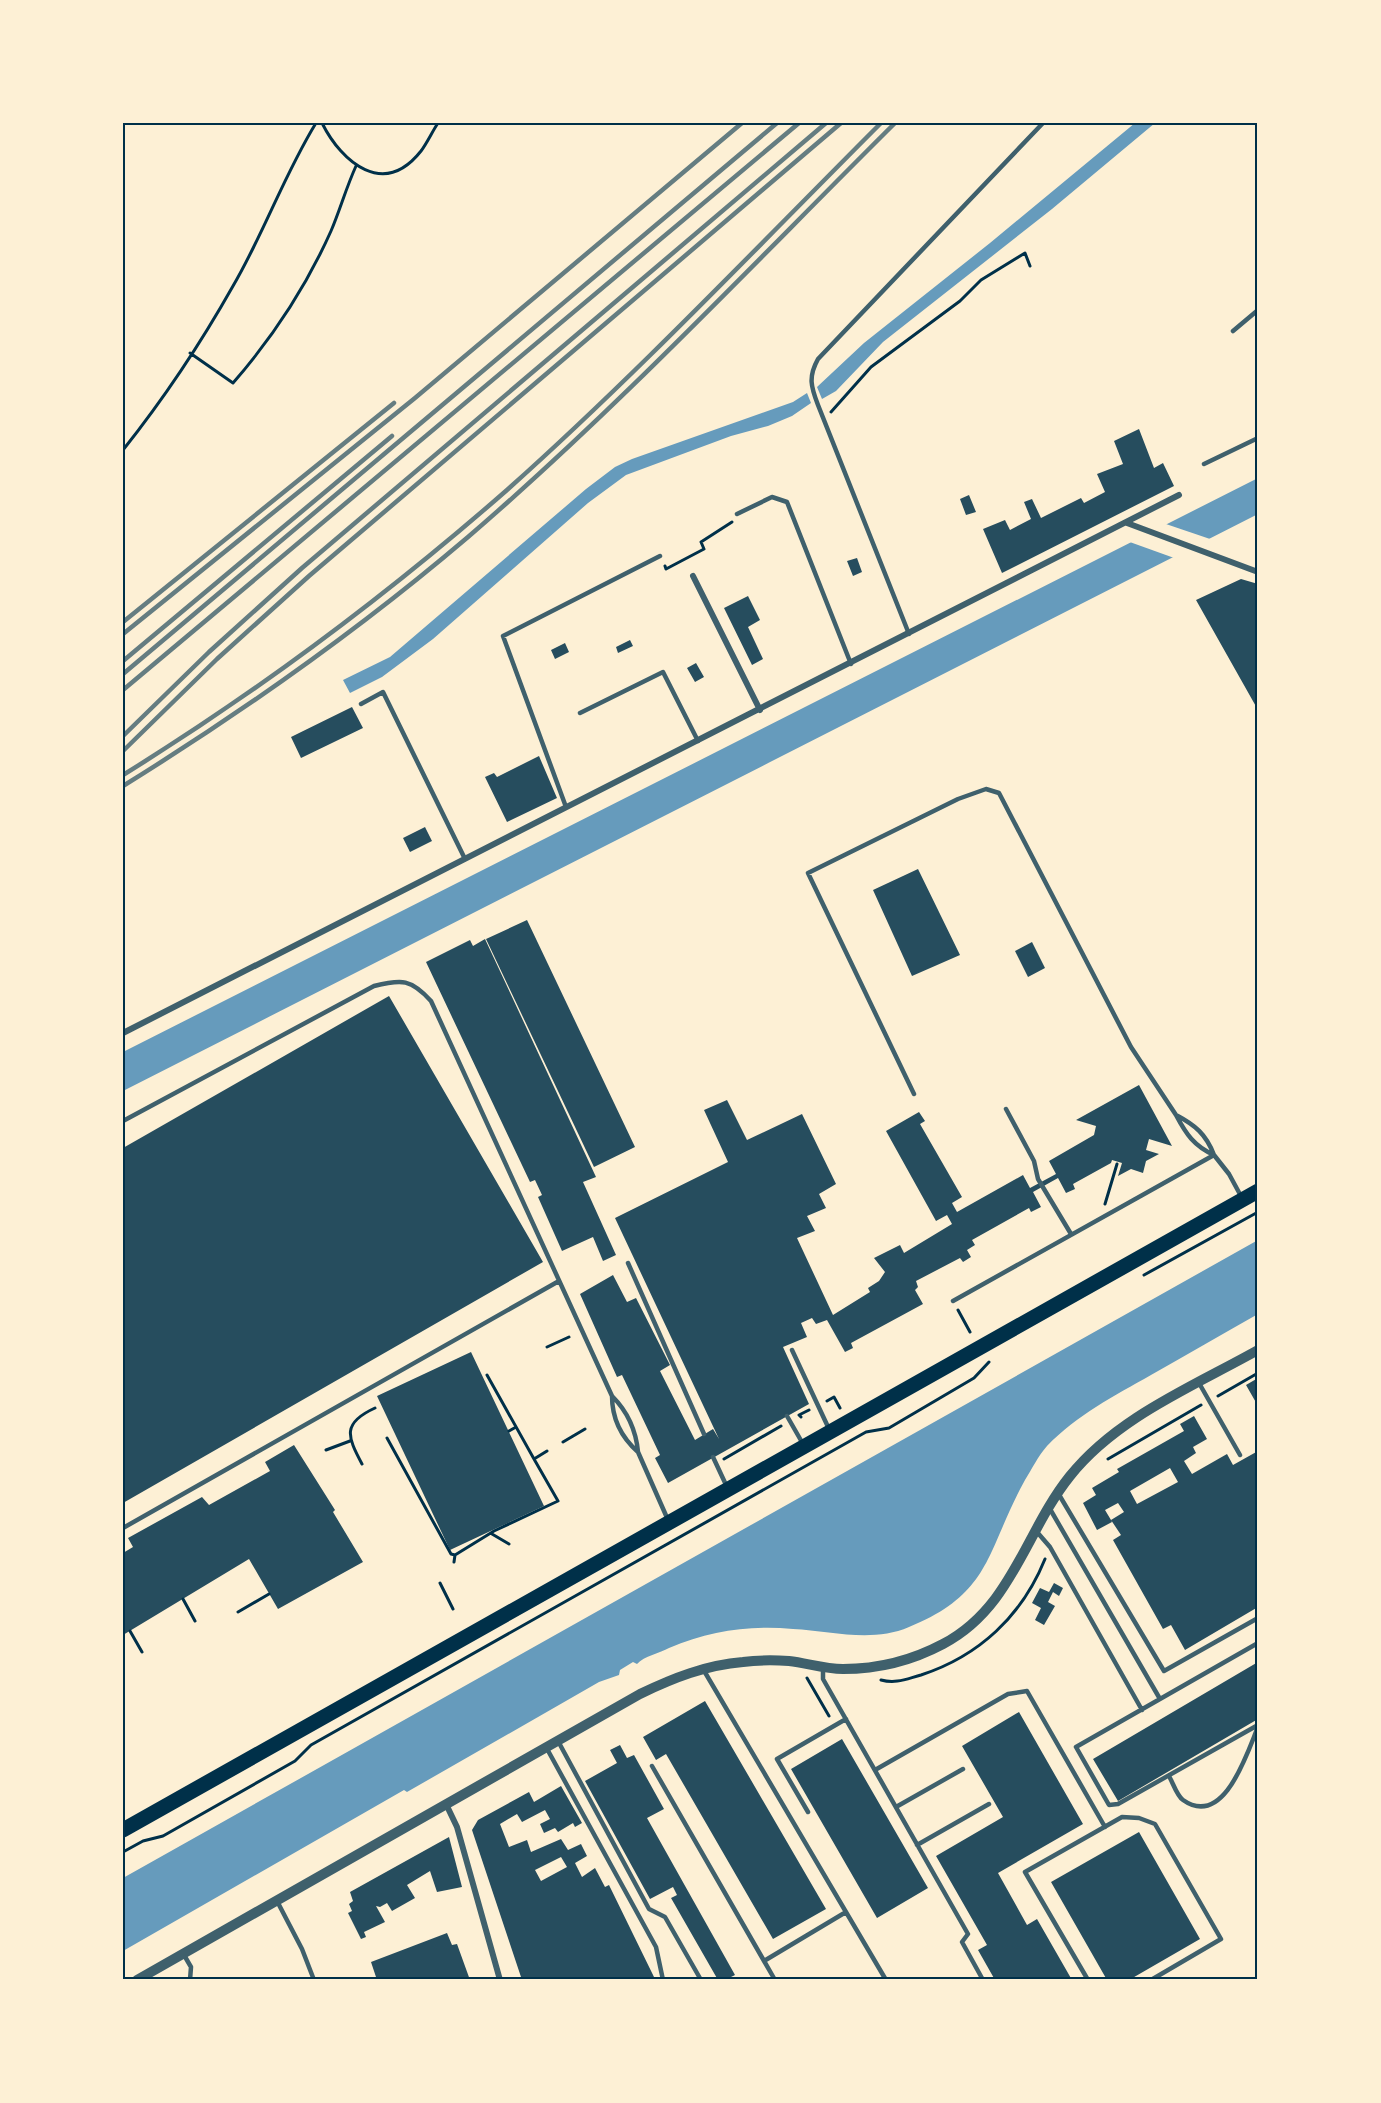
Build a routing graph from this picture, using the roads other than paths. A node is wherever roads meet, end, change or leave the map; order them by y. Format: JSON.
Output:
{"nodes":[{"id":1,"x":1043,"y":123,"type":"edge"},
{"id":2,"x":1258,"y":310,"type":"edge"},
{"id":3,"x":1233,"y":331,"type":"dead end"},
{"id":4,"x":1258,"y":438,"type":"edge"},
{"id":5,"x":1204,"y":464,"type":"dead end"},
{"id":6,"x":1179,"y":495,"type":"dead end"},
{"id":7,"x":737,"y":514,"type":"road end"},
{"id":8,"x":1127,"y":523,"type":"junction"},
{"id":9,"x":660,"y":556,"type":"road end"},
{"id":10,"x":1258,"y":572,"type":"edge"},
{"id":11,"x":693,"y":576,"type":"dead end"},
{"id":12,"x":909,"y":634,"type":"junction"},
{"id":13,"x":851,"y":664,"type":"junction"},
{"id":14,"x":361,"y":704,"type":"dead end"},
{"id":15,"x":760,"y":710,"type":"junction"},
{"id":16,"x":580,"y":713,"type":"dead end"},
{"id":17,"x":698,"y":741,"type":"junction"},
{"id":18,"x":566,"y":807,"type":"junction"},
{"id":19,"x":465,"y":859,"type":"junction"},
{"id":20,"x":123,"y":1033,"type":"edge"},
{"id":21,"x":914,"y":1094,"type":"dead end"},
{"id":22,"x":1006,"y":1109,"type":"dead end"},
{"id":23,"x":1176,"y":1115,"type":"junction"},
{"id":24,"x":123,"y":1121,"type":"edge"},
{"id":25,"x":1214,"y":1155,"type":"junction"},
{"id":26,"x":1258,"y":1191,"type":"edge"},
{"id":27,"x":1243,"y":1200,"type":"junction"},
{"id":28,"x":1071,"y":1234,"type":"junction"},
{"id":29,"x":628,"y":1263,"type":"dead end"},
{"id":30,"x":559,"y":1281,"type":"junction"},
{"id":31,"x":953,"y":1301,"type":"road end"},
{"id":32,"x":792,"y":1350,"type":"dead end"},
{"id":33,"x":1258,"y":1350,"type":"edge"},
{"id":34,"x":1199,"y":1383,"type":"junction"},
{"id":35,"x":612,"y":1396,"type":"junction"},
{"id":36,"x":787,"y":1416,"type":"dead end"},
{"id":37,"x":831,"y":1431,"type":"junction"},
{"id":38,"x":704,"y":1434,"type":"dead end"},
{"id":39,"x":804,"y":1447,"type":"junction"},
{"id":40,"x":638,"y":1452,"type":"junction"},
{"id":41,"x":1240,"y":1455,"type":"dead end"},
{"id":42,"x":713,"y":1457,"type":"dead end"},
{"id":43,"x":728,"y":1489,"type":"junction"},
{"id":44,"x":1058,"y":1493,"type":"junction"},
{"id":45,"x":1048,"y":1507,"type":"junction"},
{"id":46,"x":669,"y":1522,"type":"junction"},
{"id":47,"x":123,"y":1528,"type":"edge"},
{"id":48,"x":1035,"y":1530,"type":"junction"},
{"id":49,"x":1258,"y":1618,"type":"edge"},
{"id":50,"x":1258,"y":1643,"type":"edge"},
{"id":51,"x":703,"y":1669,"type":"junction"},
{"id":52,"x":823,"y":1673,"type":"junction"},
{"id":53,"x":1160,"y":1699,"type":"junction"},
{"id":54,"x":1142,"y":1710,"type":"junction"},
{"id":55,"x":846,"y":1719,"type":"junction"},
{"id":56,"x":1258,"y":1726,"type":"edge"},
{"id":57,"x":558,"y":1741,"type":"junction"},
{"id":58,"x":546,"y":1747,"type":"junction"},
{"id":59,"x":652,"y":1766,"type":"dead end"},
{"id":60,"x":963,"y":1769,"type":"dead end"},
{"id":61,"x":875,"y":1770,"type":"junction"},
{"id":62,"x":1169,"y":1776,"type":"junction"},
{"id":63,"x":446,"y":1804,"type":"junction"},
{"id":64,"x":989,"y":1804,"type":"dead end"},
{"id":65,"x":896,"y":1807,"type":"junction"},
{"id":66,"x":808,"y":1812,"type":"dead end"},
{"id":67,"x":1105,"y":1827,"type":"junction"},
{"id":68,"x":123,"y":1830,"type":"edge"},
{"id":69,"x":917,"y":1845,"type":"junction"},
{"id":70,"x":277,"y":1901,"type":"junction"},
{"id":71,"x":846,"y":1912,"type":"junction"},
{"id":72,"x":183,"y":1954,"type":"junction"},
{"id":73,"x":764,"y":1961,"type":"junction"},
{"id":74,"x":137,"y":1980,"type":"edge"},
{"id":75,"x":190,"y":1980,"type":"edge"},
{"id":76,"x":314,"y":1980,"type":"edge"},
{"id":77,"x":500,"y":1980,"type":"edge"},
{"id":78,"x":663,"y":1980,"type":"edge"},
{"id":79,"x":701,"y":1980,"type":"edge"},
{"id":80,"x":775,"y":1980,"type":"edge"},
{"id":81,"x":886,"y":1980,"type":"edge"},
{"id":82,"x":983,"y":1980,"type":"edge"},
{"id":83,"x":1088,"y":1980,"type":"edge"},
{"id":84,"x":1151,"y":1980,"type":"edge"}],
"edges":[{"from":1,"to":12,"type":"lane"},
{"from":2,"to":3,"type":"lane"},
{"from":4,"to":5,"type":"lane"},
{"from":6,"to":8,"type":"street"},
{"from":7,"to":13,"type":"lane"},
{"from":8,"to":10,"type":"street"},
{"from":8,"to":12,"type":"street"},
{"from":9,"to":18,"type":"lane"},
{"from":11,"to":15,"type":"street"},
{"from":12,"to":13,"type":"street"},
{"from":13,"to":15,"type":"street"},
{"from":14,"to":19,"type":"lane"},
{"from":15,"to":17,"type":"street"},
{"from":16,"to":17,"type":"lane"},
{"from":17,"to":18,"type":"street"},
{"from":18,"to":19,"type":"street"},
{"from":19,"to":20,"type":"street"},
{"from":21,"to":23,"type":"lane"},
{"from":22,"to":28,"type":"lane"},
{"from":23,"to":25,"type":"lane"},
{"from":23,"to":25,"type":"lane"},
{"from":24,"to":30,"type":"lane"},
{"from":25,"to":27,"type":"lane"},
{"from":25,"to":28,"type":"lane"},
{"from":26,"to":27,"type":"main road"},
{"from":27,"to":37,"type":"main road"},
{"from":28,"to":31,"type":"lane"},
{"from":29,"to":38,"type":"lane"},
{"from":30,"to":35,"type":"lane"},
{"from":30,"to":47,"type":"lane"},
{"from":32,"to":37,"type":"lane"},
{"from":33,"to":34,"type":"street"},
{"from":34,"to":41,"type":"lane"},
{"from":34,"to":44,"type":"street"},
{"from":35,"to":40,"type":"lane"},
{"from":35,"to":40,"type":"lane"},
{"from":36,"to":39,"type":"lane"},
{"from":37,"to":39,"type":"main road"},
{"from":39,"to":43,"type":"main road"},
{"from":40,"to":46,"type":"lane"},
{"from":42,"to":43,"type":"lane"},
{"from":43,"to":46,"type":"main road"},
{"from":44,"to":45,"type":"street"},
{"from":44,"to":49,"type":"lane"},
{"from":45,"to":48,"type":"street"},
{"from":45,"to":53,"type":"lane"},
{"from":46,"to":68,"type":"main road"},
{"from":48,"to":52,"type":"street"},
{"from":48,"to":54,"type":"lane"},
{"from":50,"to":53,"type":"lane"},
{"from":51,"to":52,"type":"street"},
{"from":51,"to":57,"type":"street"},
{"from":51,"to":71,"type":"lane"},
{"from":52,"to":55,"type":"lane"},
{"from":53,"to":54,"type":"lane"},
{"from":54,"to":62,"type":"lane"},
{"from":55,"to":61,"type":"lane"},
{"from":55,"to":66,"type":"lane"},
{"from":56,"to":62,"type":"lane"},
{"from":56,"to":62,"type":"lane"},
{"from":57,"to":58,"type":"street"},
{"from":57,"to":79,"type":"lane"},
{"from":58,"to":63,"type":"street"},
{"from":58,"to":78,"type":"lane"},
{"from":59,"to":73,"type":"lane"},
{"from":60,"to":65,"type":"lane"},
{"from":61,"to":65,"type":"lane"},
{"from":61,"to":67,"type":"lane"},
{"from":63,"to":70,"type":"street"},
{"from":63,"to":77,"type":"street"},
{"from":64,"to":69,"type":"lane"},
{"from":65,"to":69,"type":"lane"},
{"from":67,"to":83,"type":"lane"},
{"from":67,"to":84,"type":"lane"},
{"from":69,"to":82,"type":"lane"},
{"from":70,"to":72,"type":"street"},
{"from":70,"to":76,"type":"lane"},
{"from":71,"to":73,"type":"lane"},
{"from":71,"to":81,"type":"lane"},
{"from":72,"to":74,"type":"street"},
{"from":72,"to":75,"type":"lane"},
{"from":73,"to":80,"type":"lane"}]}
